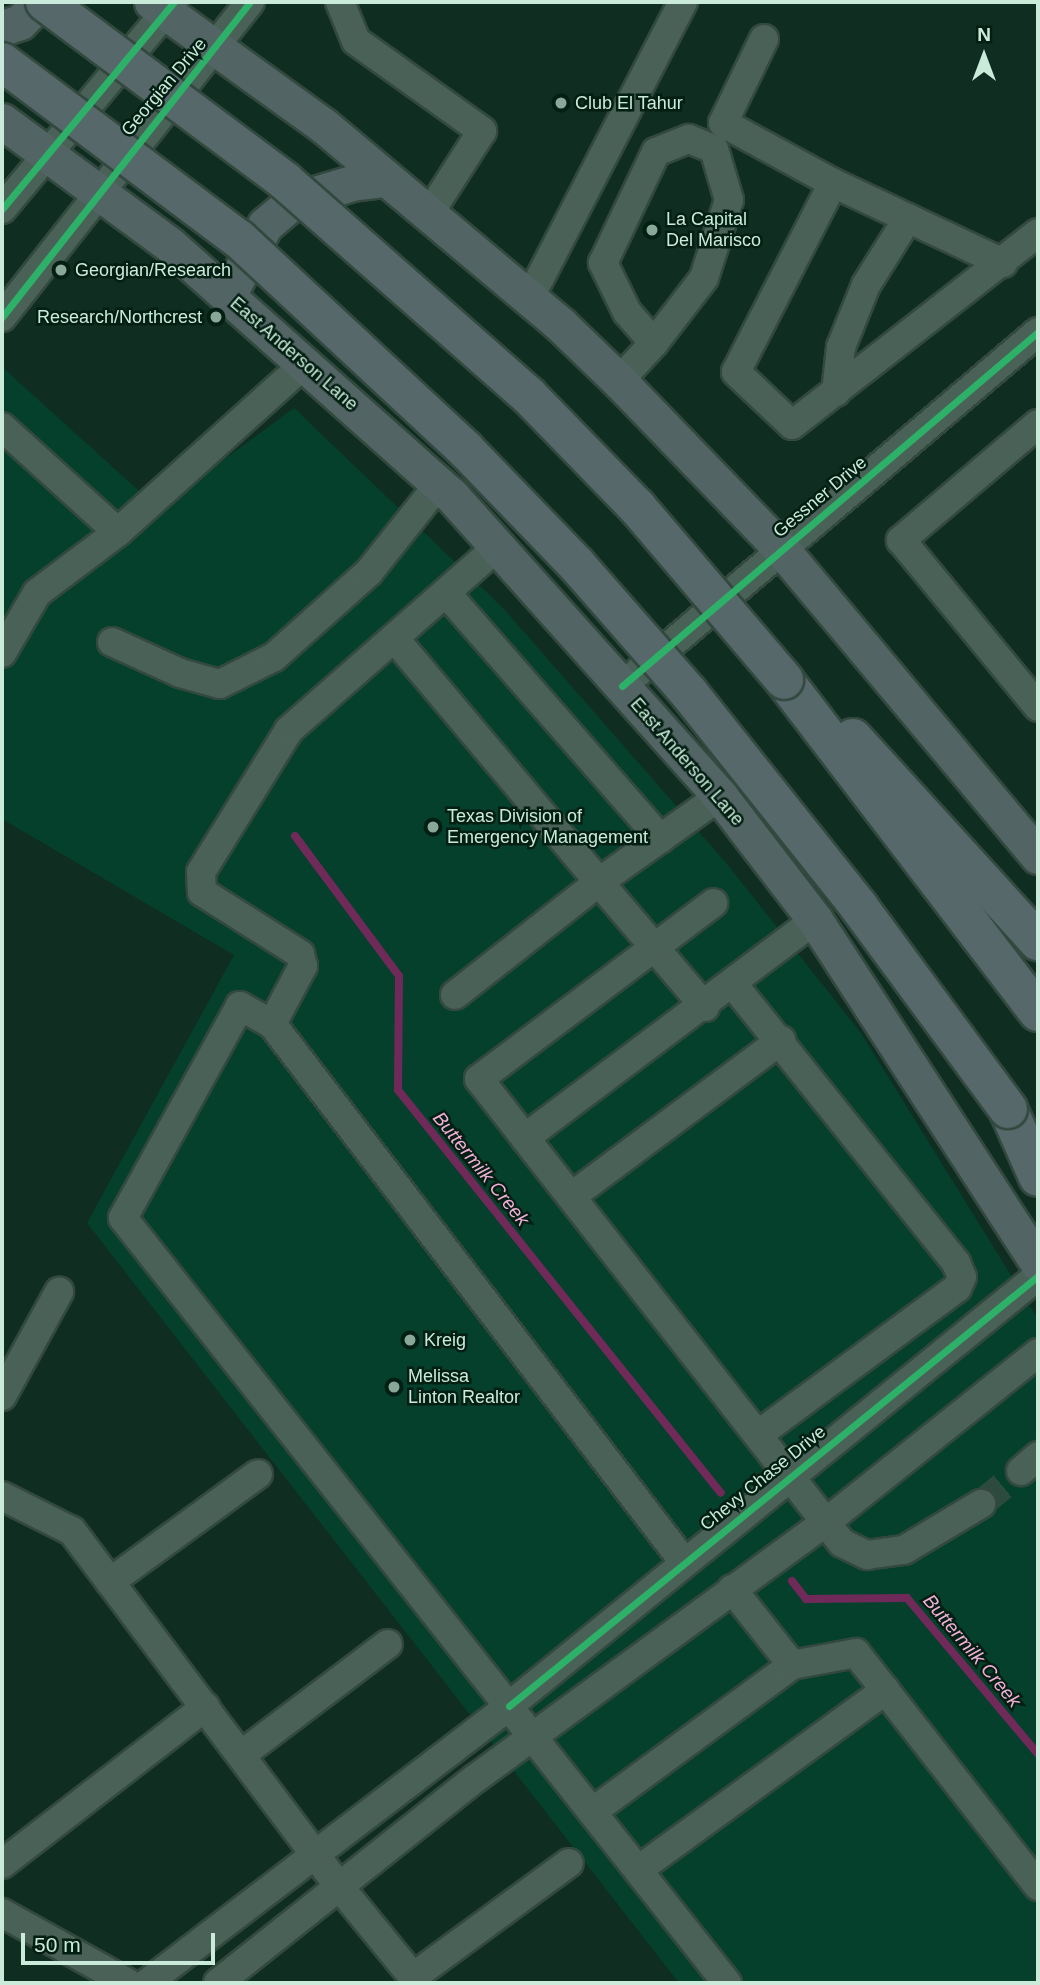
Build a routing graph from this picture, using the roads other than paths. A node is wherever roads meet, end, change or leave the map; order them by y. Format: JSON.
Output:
{"nodes":[{"id":1,"x":43,"y":2,"type":"edge"},
{"id":2,"x":250,"y":2,"type":"edge"},
{"id":3,"x":341,"y":2,"type":"edge"},
{"id":4,"x":683,"y":2,"type":"edge"},
{"id":5,"x":164,"y":5,"type":"edge"},
{"id":6,"x":2,"y":28,"type":"edge"},
{"id":7,"x":764,"y":40,"type":"dead end"},
{"id":8,"x":218,"y":47,"type":"junction"},
{"id":9,"x":2,"y":62,"type":"edge"},
{"id":10,"x":2,"y":121,"type":"edge"},
{"id":11,"x":46,"y":151,"type":"junction"},
{"id":12,"x":387,"y":179,"type":"junction"},
{"id":13,"x":833,"y":183,"type":"junction"},
{"id":14,"x":98,"y":190,"type":"junction"},
{"id":15,"x":2,"y":209,"type":"edge"},
{"id":16,"x":429,"y":214,"type":"junction"},
{"id":17,"x":908,"y":218,"type":"junction"},
{"id":18,"x":1038,"y":233,"type":"edge"},
{"id":19,"x":1003,"y":263,"type":"junction"},
{"id":20,"x":228,"y":296,"type":"junction"},
{"id":21,"x":529,"y":299,"type":"junction"},
{"id":22,"x":2,"y":317,"type":"edge"},
{"id":23,"x":1038,"y":332,"type":"edge"},
{"id":24,"x":654,"y":343,"type":"junction"},
{"id":25,"x":306,"y":363,"type":"junction"},
{"id":26,"x":619,"y":381,"type":"junction"},
{"id":27,"x":836,"y":392,"type":"junction"},
{"id":28,"x":1038,"y":425,"type":"edge"},
{"id":29,"x":2,"y":427,"type":"edge"},
{"id":30,"x":439,"y":485,"type":"junction"},
{"id":31,"x":118,"y":533,"type":"junction"},
{"id":32,"x":497,"y":547,"type":"junction"},
{"id":33,"x":782,"y":550,"type":"junction"},
{"id":34,"x":447,"y":594,"type":"junction"},
{"id":35,"x":395,"y":639,"type":"junction"},
{"id":36,"x":112,"y":642,"type":"dead end"},
{"id":37,"x":2,"y":653,"type":"edge"},
{"id":38,"x":784,"y":680,"type":"junction"},
{"id":39,"x":622,"y":686,"type":"junction"},
{"id":40,"x":1038,"y":706,"type":"edge"},
{"id":41,"x":720,"y":796,"type":"junction"},
{"id":42,"x":661,"y":839,"type":"junction"},
{"id":43,"x":1038,"y":856,"type":"edge"},
{"id":44,"x":599,"y":882,"type":"junction"},
{"id":45,"x":713,"y":903,"type":"dead end"},
{"id":46,"x":815,"y":920,"type":"junction"},
{"id":47,"x":1038,"y":941,"type":"edge"},
{"id":48,"x":653,"y":946,"type":"junction"},
{"id":49,"x":732,"y":983,"type":"junction"},
{"id":50,"x":455,"y":995,"type":"dead end"},
{"id":51,"x":705,"y":1007,"type":"junction"},
{"id":52,"x":1038,"y":1012,"type":"edge"},
{"id":53,"x":272,"y":1024,"type":"junction"},
{"id":54,"x":781,"y":1040,"type":"junction"},
{"id":55,"x":1008,"y":1109,"type":"junction"},
{"id":56,"x":525,"y":1138,"type":"junction"},
{"id":57,"x":1038,"y":1146,"type":"edge"},
{"id":58,"x":1038,"y":1178,"type":"edge"},
{"id":59,"x":572,"y":1196,"type":"junction"},
{"id":60,"x":1038,"y":1263,"type":"edge"},
{"id":61,"x":1038,"y":1276,"type":"edge"},
{"id":62,"x":59,"y":1292,"type":"dead end"},
{"id":63,"x":1035,"y":1362,"type":"edge"},
{"id":64,"x":2,"y":1396,"type":"edge"},
{"id":65,"x":759,"y":1434,"type":"junction"},
{"id":66,"x":258,"y":1474,"type":"dead end"},
{"id":67,"x":792,"y":1476,"type":"junction"},
{"id":68,"x":2,"y":1496,"type":"edge"},
{"id":69,"x":981,"y":1504,"type":"tunnel mouth"},
{"id":70,"x":825,"y":1523,"type":"junction"},
{"id":71,"x":684,"y":1562,"type":"junction"},
{"id":72,"x":110,"y":1582,"type":"junction"},
{"id":73,"x":732,"y":1589,"type":"junction"},
{"id":74,"x":388,"y":1644,"type":"dead end"},
{"id":75,"x":792,"y":1665,"type":"junction"},
{"id":76,"x":886,"y":1690,"type":"junction"},
{"id":77,"x":509,"y":1706,"type":"junction"},
{"id":78,"x":205,"y":1707,"type":"junction"},
{"id":79,"x":532,"y":1736,"type":"junction"},
{"id":80,"x":241,"y":1755,"type":"junction"},
{"id":81,"x":592,"y":1812,"type":"junction"},
{"id":82,"x":315,"y":1852,"type":"junction"},
{"id":83,"x":569,"y":1863,"type":"dead end"},
{"id":84,"x":2,"y":1864,"type":"edge"},
{"id":85,"x":638,"y":1870,"type":"junction"},
{"id":86,"x":338,"y":1885,"type":"junction"},
{"id":87,"x":1038,"y":1885,"type":"edge"},
{"id":88,"x":2,"y":1913,"type":"edge"},
{"id":89,"x":416,"y":1980,"type":"edge"},
{"id":90,"x":128,"y":1983,"type":"edge"},
{"id":91,"x":148,"y":1983,"type":"edge"},
{"id":92,"x":218,"y":1983,"type":"edge"},
{"id":93,"x":727,"y":1983,"type":"edge"}],
"edges":[{"from":1,"to":6,"type":"main road"},
{"from":1,"to":38,"type":"highway","bridge":true},
{"from":2,"to":8,"type":"street","name":"Georgian Drive"},
{"from":3,"to":16,"type":"street"},
{"from":4,"to":21,"type":"street"},
{"from":5,"to":8,"type":"main road"},
{"from":5,"to":11,"type":"street"},
{"from":7,"to":13,"type":"street"},
{"from":8,"to":12,"type":"main road"},
{"from":8,"to":14,"type":"street","name":"Georgian Drive"},
{"from":9,"to":55,"type":"highway","bridge":true},
{"from":10,"to":11,"type":"main road","name":"East Anderson Lane"},
{"from":11,"to":14,"type":"main road","name":"East Anderson Lane"},
{"from":11,"to":15,"type":"street"},
{"from":12,"to":16,"type":"main road"},
{"from":12,"to":20,"type":"main road"},
{"from":13,"to":17,"type":"street"},
{"from":13,"to":27,"type":"street"},
{"from":14,"to":20,"type":"main road","name":"East Anderson Lane"},
{"from":14,"to":22,"type":"street","name":"Georgian Drive"},
{"from":16,"to":21,"type":"main road"},
{"from":17,"to":19,"type":"street"},
{"from":17,"to":27,"type":"street"},
{"from":18,"to":19,"type":"street"},
{"from":19,"to":27,"type":"street"},
{"from":20,"to":25,"type":"main road","name":"East Anderson Lane"},
{"from":21,"to":26,"type":"main road"},
{"from":23,"to":33,"type":"street","name":"Gessner Drive"},
{"from":24,"to":24,"type":"street"},
{"from":24,"to":26,"type":"street"},
{"from":25,"to":30,"type":"main road","name":"East Anderson Lane"},
{"from":25,"to":31,"type":"street"},
{"from":26,"to":33,"type":"main road"},
{"from":28,"to":40,"type":"street"},
{"from":29,"to":31,"type":"street"},
{"from":30,"to":32,"type":"main road","name":"East Anderson Lane"},
{"from":30,"to":36,"type":"street"},
{"from":31,"to":37,"type":"street"},
{"from":32,"to":34,"type":"street"},
{"from":32,"to":39,"type":"main road","name":"East Anderson Lane"},
{"from":33,"to":39,"type":"street","name":"Gessner Drive"},
{"from":33,"to":43,"type":"main road"},
{"from":34,"to":35,"type":"street"},
{"from":34,"to":42,"type":"street"},
{"from":35,"to":44,"type":"street"},
{"from":35,"to":53,"type":"street"},
{"from":38,"to":47,"type":"highway"},
{"from":38,"to":52,"type":"highway"},
{"from":39,"to":41,"type":"main road","name":"East Anderson Lane"},
{"from":41,"to":42,"type":"street"},
{"from":41,"to":46,"type":"main road","name":"East Anderson Lane"},
{"from":42,"to":44,"type":"street"},
{"from":44,"to":48,"type":"street"},
{"from":44,"to":50,"type":"street"},
{"from":45,"to":48,"type":"street"},
{"from":46,"to":49,"type":"street"},
{"from":46,"to":60,"type":"main road","name":"East Anderson Lane"},
{"from":48,"to":51,"type":"street"},
{"from":48,"to":56,"type":"street"},
{"from":49,"to":51,"type":"street"},
{"from":49,"to":54,"type":"street"},
{"from":51,"to":56,"type":"street"},
{"from":53,"to":71,"type":"street"},
{"from":53,"to":77,"type":"street"},
{"from":54,"to":59,"type":"street"},
{"from":54,"to":65,"type":"street"},
{"from":55,"to":57,"type":"highway"},
{"from":55,"to":58,"type":"highway"},
{"from":56,"to":59,"type":"street"},
{"from":59,"to":65,"type":"street"},
{"from":61,"to":67,"type":"street","name":"Chevy Chase Drive"},
{"from":62,"to":64,"type":"street"},
{"from":63,"to":70,"type":"street"},
{"from":65,"to":67,"type":"street"},
{"from":66,"to":72,"type":"street"},
{"from":67,"to":70,"type":"street"},
{"from":67,"to":71,"type":"street","name":"Chevy Chase Drive"},
{"from":68,"to":72,"type":"street"},
{"from":69,"to":70,"type":"street"},
{"from":70,"to":73,"type":"street"},
{"from":71,"to":77,"type":"street","name":"Chevy Chase Drive"},
{"from":72,"to":78,"type":"street"},
{"from":73,"to":75,"type":"street"},
{"from":73,"to":79,"type":"street"},
{"from":74,"to":80,"type":"street"},
{"from":75,"to":76,"type":"street"},
{"from":75,"to":81,"type":"street"},
{"from":76,"to":85,"type":"street"},
{"from":76,"to":87,"type":"street"},
{"from":77,"to":79,"type":"street"},
{"from":77,"to":82,"type":"street","name":"Chevy Chase Drive"},
{"from":78,"to":80,"type":"street"},
{"from":78,"to":84,"type":"street"},
{"from":79,"to":81,"type":"street"},
{"from":79,"to":86,"type":"street"},
{"from":80,"to":82,"type":"street"},
{"from":81,"to":85,"type":"street"},
{"from":82,"to":86,"type":"street"},
{"from":82,"to":91,"type":"street","name":"Chevy Chase Drive"},
{"from":83,"to":89,"type":"street"},
{"from":85,"to":93,"type":"street"},
{"from":86,"to":89,"type":"street"},
{"from":86,"to":92,"type":"street"},
{"from":88,"to":90,"type":"street"}]}
